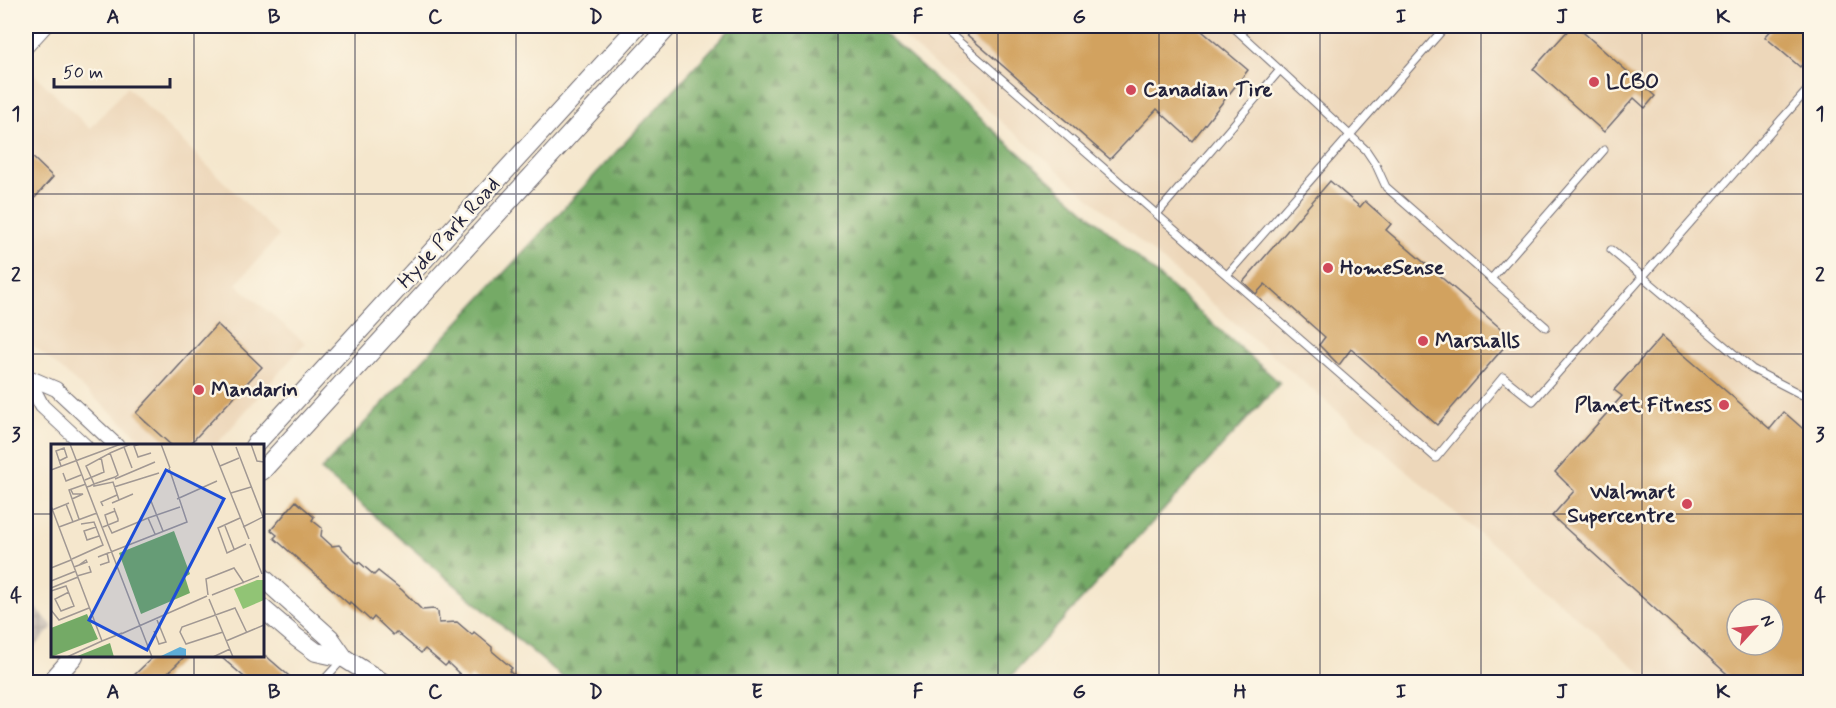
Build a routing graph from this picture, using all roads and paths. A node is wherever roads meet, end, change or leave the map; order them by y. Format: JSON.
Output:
{"nodes":[{"id":1,"x":45,"y":26,"type":"edge"},
{"id":2,"x":638,"y":26,"type":"edge"},
{"id":3,"x":669,"y":26,"type":"edge"},
{"id":4,"x":941,"y":26,"type":"edge"},
{"id":5,"x":1232,"y":26,"type":"edge"},
{"id":6,"x":1446,"y":26,"type":"edge"},
{"id":7,"x":26,"y":47,"type":"edge"},
{"id":8,"x":1280,"y":70,"type":"junction"},
{"id":9,"x":1810,"y":87,"type":"edge"},
{"id":10,"x":1350,"y":136,"type":"junction"},
{"id":11,"x":1604,"y":150,"type":"dead end"},
{"id":12,"x":1157,"y":214,"type":"junction"},
{"id":13,"x":1611,"y":250,"type":"dead end"},
{"id":14,"x":1227,"y":275,"type":"junction"},
{"id":15,"x":1643,"y":277,"type":"junction"},
{"id":16,"x":1491,"y":279,"type":"junction"},
{"id":17,"x":1546,"y":327,"type":"dead end"},
{"id":18,"x":27,"y":377,"type":"edge"},
{"id":19,"x":1810,"y":399,"type":"edge"},
{"id":20,"x":83,"y":444,"type":"edge"},
{"id":21,"x":115,"y":444,"type":"edge"},
{"id":22,"x":256,"y":444,"type":"edge"},
{"id":23,"x":264,"y":469,"type":"edge"},
{"id":24,"x":264,"y":579,"type":"edge"},
{"id":25,"x":264,"y":610,"type":"edge"},
{"id":26,"x":73,"y":657,"type":"edge"},
{"id":27,"x":344,"y":658,"type":"junction"},
{"id":28,"x":51,"y":682,"type":"edge"},
{"id":29,"x":322,"y":682,"type":"edge"},
{"id":30,"x":382,"y":682,"type":"edge"}],
"edges":[{"from":1,"to":7,"type":"street"},
{"from":2,"to":22,"type":"main road","name":"Hyde Park Road"},
{"from":3,"to":23,"type":"main road","name":"Hyde Park Road"},
{"from":4,"to":12,"type":"lane"},
{"from":5,"to":8,"type":"lane"},
{"from":6,"to":10,"type":"lane"},
{"from":8,"to":10,"type":"lane"},
{"from":8,"to":12,"type":"lane"},
{"from":9,"to":15,"type":"lane"},
{"from":10,"to":14,"type":"lane"},
{"from":10,"to":16,"type":"lane"},
{"from":11,"to":16,"type":"lane"},
{"from":12,"to":14,"type":"lane"},
{"from":13,"to":15,"type":"lane"},
{"from":14,"to":15,"type":"lane"},
{"from":15,"to":19,"type":"lane"},
{"from":16,"to":17,"type":"lane"},
{"from":18,"to":20,"type":"street"},
{"from":18,"to":21,"type":"street"},
{"from":24,"to":27,"type":"main road"},
{"from":25,"to":27,"type":"main road"},
{"from":26,"to":28,"type":"main road"},
{"from":27,"to":29,"type":"lane"},
{"from":27,"to":30,"type":"main road"}]}
